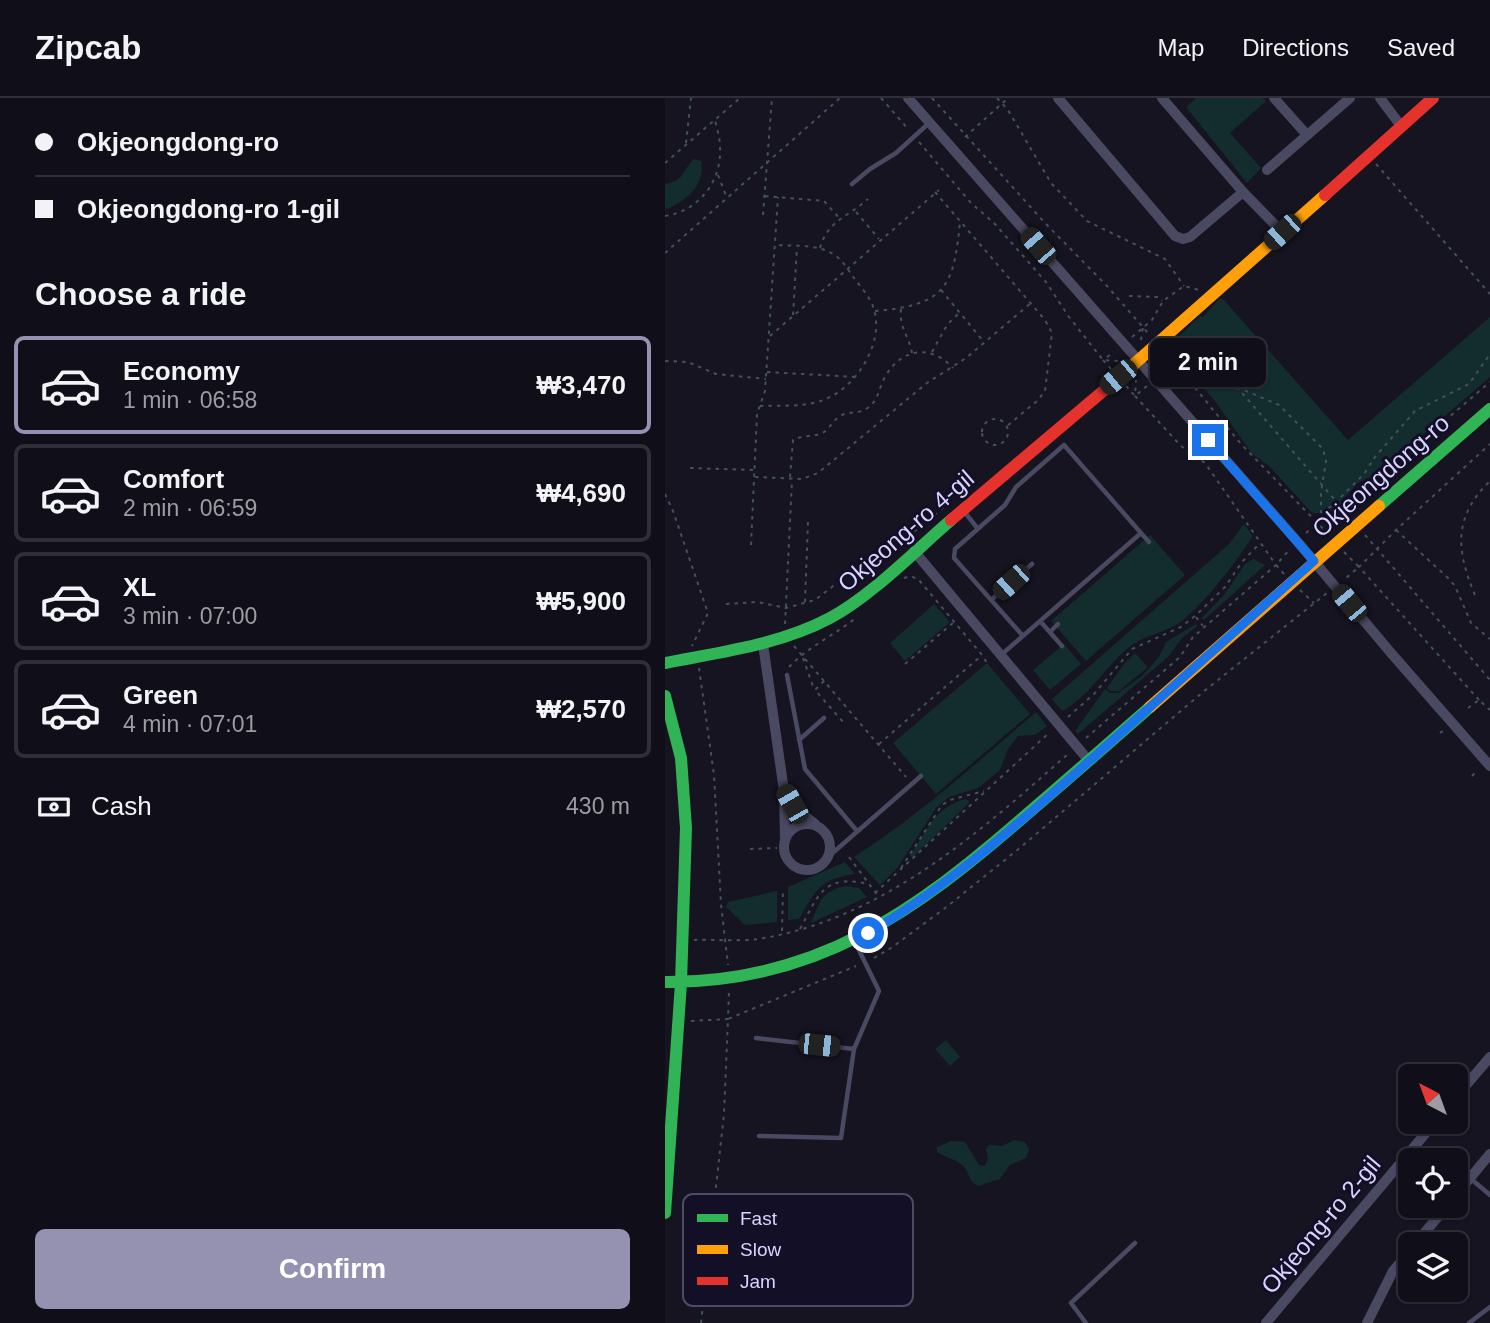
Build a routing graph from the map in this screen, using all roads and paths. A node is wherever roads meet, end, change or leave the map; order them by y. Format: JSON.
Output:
{"nodes":[{"id":1,"x":691,"y":98,"type":"edge"},
{"id":2,"x":740,"y":98,"type":"edge"},
{"id":3,"x":772,"y":98,"type":"edge"},
{"id":4,"x":840,"y":98,"type":"edge"},
{"id":5,"x":881,"y":98,"type":"edge"},
{"id":6,"x":908,"y":98,"type":"edge"},
{"id":7,"x":932,"y":98,"type":"edge"},
{"id":8,"x":997,"y":98,"type":"edge"},
{"id":9,"x":1008,"y":98,"type":"edge"},
{"id":10,"x":1058,"y":98,"type":"edge"},
{"id":11,"x":1162,"y":98,"type":"edge"},
{"id":12,"x":1274,"y":98,"type":"edge"},
{"id":13,"x":1350,"y":98,"type":"edge"},
{"id":14,"x":1380,"y":98,"type":"edge"},
{"id":15,"x":1433,"y":98,"type":"edge"},
{"id":16,"x":1002,"y":104,"type":"junction"},
{"id":17,"x":715,"y":120,"type":"junction"},
{"id":18,"x":930,"y":123,"type":"junction"},
{"id":19,"x":1401,"y":126,"type":"junction"},
{"id":20,"x":1307,"y":135,"type":"junction"},
{"id":21,"x":915,"y":136,"type":"junction"},
{"id":22,"x":966,"y":136,"type":"junction"},
{"id":23,"x":686,"y":144,"type":"junction"},
{"id":24,"x":1369,"y":155,"type":"junction"},
{"id":25,"x":940,"y":160,"type":"dead end"},
{"id":26,"x":665,"y":162,"type":"edge"},
{"id":27,"x":767,"y":163,"type":"junction"},
{"id":28,"x":937,"y":163,"type":"junction"},
{"id":29,"x":1267,"y":170,"type":"dead end"},
{"id":30,"x":717,"y":174,"type":"junction"},
{"id":31,"x":852,"y":184,"type":"dead end"},
{"id":32,"x":939,"y":190,"type":"dead end"},
{"id":33,"x":935,"y":192,"type":"junction"},
{"id":34,"x":1243,"y":192,"type":"junction"},
{"id":35,"x":764,"y":196,"type":"junction"},
{"id":36,"x":778,"y":197,"type":"junction"},
{"id":37,"x":727,"y":198,"type":"junction"},
{"id":38,"x":868,"y":199,"type":"dead end"},
{"id":39,"x":855,"y":211,"type":"junction"},
{"id":40,"x":763,"y":215,"type":"dead end"},
{"id":41,"x":665,"y":216,"type":"edge"},
{"id":42,"x":840,"y":219,"type":"junction"},
{"id":43,"x":960,"y":219,"type":"junction"},
{"id":44,"x":1282,"y":232,"type":"junction"},
{"id":45,"x":880,"y":240,"type":"junction"},
{"id":46,"x":775,"y":245,"type":"junction"},
{"id":47,"x":797,"y":246,"type":"junction"},
{"id":48,"x":820,"y":249,"type":"junction"},
{"id":49,"x":665,"y":253,"type":"edge"},
{"id":50,"x":847,"y":269,"type":"junction"},
{"id":51,"x":1184,"y":286,"type":"junction"},
{"id":52,"x":941,"y":290,"type":"junction"},
{"id":53,"x":1214,"y":293,"type":"junction"},
{"id":54,"x":1490,"y":294,"type":"edge"},
{"id":55,"x":1129,"y":296,"type":"dead end"},
{"id":56,"x":1163,"y":302,"type":"junction"},
{"id":57,"x":1031,"y":303,"type":"junction"},
{"id":58,"x":901,"y":309,"type":"junction"},
{"id":59,"x":874,"y":312,"type":"junction"},
{"id":60,"x":960,"y":312,"type":"junction"},
{"id":61,"x":793,"y":316,"type":"junction"},
{"id":62,"x":1152,"y":320,"type":"junction"},
{"id":63,"x":1156,"y":325,"type":"dead end"},
{"id":64,"x":769,"y":337,"type":"junction"},
{"id":65,"x":985,"y":342,"type":"junction"},
{"id":66,"x":1176,"y":348,"type":"dead end"},
{"id":67,"x":932,"y":353,"type":"junction"},
{"id":68,"x":912,"y":354,"type":"junction"},
{"id":69,"x":1490,"y":354,"type":"edge"},
{"id":70,"x":665,"y":360,"type":"edge"},
{"id":71,"x":1103,"y":360,"type":"dead end"},
{"id":72,"x":1138,"y":361,"type":"junction"},
{"id":73,"x":1174,"y":362,"type":"dead end"},
{"id":74,"x":953,"y":368,"type":"junction"},
{"id":75,"x":766,"y":372,"type":"junction"},
{"id":76,"x":856,"y":377,"type":"junction"},
{"id":77,"x":766,"y":379,"type":"junction"},
{"id":78,"x":1490,"y":382,"type":"edge"},
{"id":79,"x":1236,"y":386,"type":"junction"},
{"id":80,"x":1135,"y":397,"type":"dead end"},
{"id":81,"x":758,"y":407,"type":"junction"},
{"id":82,"x":1490,"y":410,"type":"edge"},
{"id":83,"x":1007,"y":426,"type":"junction"},
{"id":84,"x":1490,"y":444,"type":"edge"},
{"id":85,"x":690,"y":468,"type":"dead end"},
{"id":86,"x":1309,"y":469,"type":"dead end"},
{"id":87,"x":754,"y":470,"type":"junction"},
{"id":88,"x":754,"y":477,"type":"junction"},
{"id":89,"x":791,"y":479,"type":"junction"},
{"id":90,"x":1490,"y":481,"type":"edge"},
{"id":91,"x":665,"y":494,"type":"edge"},
{"id":92,"x":944,"y":507,"type":"dead end"},
{"id":93,"x":963,"y":509,"type":"junction"},
{"id":94,"x":1321,"y":513,"type":"junction"},
{"id":95,"x":1324,"y":516,"type":"junction"},
{"id":96,"x":808,"y":521,"type":"dead end"},
{"id":97,"x":1318,"y":522,"type":"junction"},
{"id":98,"x":978,"y":528,"type":"junction"},
{"id":99,"x":1396,"y":530,"type":"junction"},
{"id":100,"x":1141,"y":533,"type":"junction"},
{"id":101,"x":1149,"y":542,"type":"dead end"},
{"id":102,"x":1261,"y":542,"type":"junction"},
{"id":103,"x":1336,"y":543,"type":"junction"},
{"id":104,"x":751,"y":545,"type":"dead end"},
{"id":105,"x":914,"y":551,"type":"junction"},
{"id":106,"x":1314,"y":561,"type":"junction"},
{"id":107,"x":1032,"y":564,"type":"dead end"},
{"id":108,"x":1359,"y":567,"type":"junction"},
{"id":109,"x":902,"y":579,"type":"dead end"},
{"id":110,"x":1404,"y":580,"type":"dead end"},
{"id":111,"x":1335,"y":587,"type":"junction"},
{"id":112,"x":1475,"y":595,"type":"dead end"},
{"id":113,"x":991,"y":600,"type":"junction"},
{"id":114,"x":805,"y":603,"type":"junction"},
{"id":115,"x":726,"y":604,"type":"dead end"},
{"id":116,"x":1315,"y":604,"type":"dead end"},
{"id":117,"x":786,"y":608,"type":"junction"},
{"id":118,"x":1195,"y":616,"type":"junction"},
{"id":119,"x":857,"y":617,"type":"dead end"},
{"id":120,"x":954,"y":621,"type":"junction"},
{"id":121,"x":1040,"y":621,"type":"junction"},
{"id":122,"x":785,"y":624,"type":"dead end"},
{"id":123,"x":1058,"y":624,"type":"dead end"},
{"id":124,"x":1205,"y":627,"type":"junction"},
{"id":125,"x":1050,"y":632,"type":"junction"},
{"id":126,"x":1023,"y":636,"type":"junction"},
{"id":127,"x":1490,"y":639,"type":"edge"},
{"id":128,"x":792,"y":642,"type":"dead end"},
{"id":129,"x":763,"y":644,"type":"junction"},
{"id":130,"x":692,"y":646,"type":"dead end"},
{"id":131,"x":1062,"y":646,"type":"dead end"},
{"id":132,"x":802,"y":654,"type":"junction"},
{"id":133,"x":982,"y":655,"type":"junction"},
{"id":134,"x":1001,"y":655,"type":"junction"},
{"id":135,"x":665,"y":663,"type":"edge"},
{"id":136,"x":987,"y":663,"type":"dead end"},
{"id":137,"x":905,"y":664,"type":"dead end"},
{"id":138,"x":698,"y":666,"type":"dead end"},
{"id":139,"x":787,"y":675,"type":"joint"},
{"id":140,"x":1490,"y":680,"type":"edge"},
{"id":141,"x":824,"y":681,"type":"junction"},
{"id":142,"x":815,"y":690,"type":"junction"},
{"id":143,"x":665,"y":696,"type":"edge"},
{"id":144,"x":1479,"y":699,"type":"junction"},
{"id":145,"x":1468,"y":708,"type":"dead end"},
{"id":146,"x":1490,"y":710,"type":"edge"},
{"id":147,"x":824,"y":718,"type":"dead end"},
{"id":148,"x":844,"y":723,"type":"dead end"},
{"id":149,"x":1060,"y":724,"type":"junction"},
{"id":150,"x":1443,"y":731,"type":"dead end"},
{"id":151,"x":1440,"y":733,"type":"dead end"},
{"id":152,"x":799,"y":741,"type":"junction"},
{"id":153,"x":878,"y":744,"type":"junction"},
{"id":154,"x":1077,"y":745,"type":"junction"},
{"id":155,"x":1089,"y":761,"type":"junction"},
{"id":156,"x":1490,"y":766,"type":"edge"},
{"id":157,"x":1477,"y":771,"type":"dead end"},
{"id":158,"x":1472,"y":775,"type":"dead end"},
{"id":159,"x":921,"y":776,"type":"dead end"},
{"id":160,"x":912,"y":783,"type":"junction"},
{"id":161,"x":988,"y":790,"type":"junction"},
{"id":162,"x":784,"y":791,"type":"junction"},
{"id":163,"x":821,"y":828,"type":"junction"},
{"id":164,"x":857,"y":831,"type":"junction"},
{"id":165,"x":784,"y":846,"type":"junction"},
{"id":166,"x":750,"y":849,"type":"dead end"},
{"id":167,"x":828,"y":857,"type":"junction"},
{"id":168,"x":849,"y":858,"type":"dead end"},
{"id":169,"x":898,"y":872,"type":"junction"},
{"id":170,"x":869,"y":884,"type":"junction"},
{"id":171,"x":783,"y":890,"type":"dead end"},
{"id":172,"x":875,"y":892,"type":"junction"},
{"id":173,"x":879,"y":897,"type":"junction"},
{"id":174,"x":799,"y":930,"type":"junction"},
{"id":175,"x":782,"y":933,"type":"junction"},
{"id":176,"x":726,"y":939,"type":"junction"},
{"id":177,"x":854,"y":940,"type":"junction"},
{"id":178,"x":682,"y":941,"type":"junction"},
{"id":179,"x":729,"y":978,"type":"junction"},
{"id":180,"x":665,"y":982,"type":"edge"},
{"id":181,"x":681,"y":983,"type":"junction"},
{"id":182,"x":729,"y":1019,"type":"junction"},
{"id":183,"x":679,"y":1022,"type":"junction"},
{"id":184,"x":756,"y":1038,"type":"dead end"},
{"id":185,"x":854,"y":1049,"type":"junction"},
{"id":186,"x":1490,"y":1057,"type":"edge"},
{"id":187,"x":1468,"y":1083,"type":"edge"},
{"id":188,"x":1425,"y":1134,"type":"edge"},
{"id":189,"x":759,"y":1136,"type":"dead end"},
{"id":190,"x":1490,"y":1154,"type":"edge"},
{"id":191,"x":1470,"y":1178,"type":"junction"},
{"id":192,"x":1468,"y":1180,"type":"edge"},
{"id":193,"x":715,"y":1194,"type":"edge"},
{"id":194,"x":1490,"y":1195,"type":"edge"},
{"id":195,"x":665,"y":1213,"type":"edge"},
{"id":196,"x":1437,"y":1218,"type":"edge"},
{"id":197,"x":1425,"y":1232,"type":"edge"},
{"id":198,"x":1135,"y":1243,"type":"dead end"},
{"id":199,"x":1398,"y":1265,"type":"edge"},
{"id":200,"x":1490,"y":1307,"type":"edge"},
{"id":201,"x":1086,"y":1323,"type":"edge"},
{"id":202,"x":1266,"y":1323,"type":"edge"},
{"id":203,"x":1367,"y":1323,"type":"edge"},
{"id":204,"x":1469,"y":1323,"type":"edge"}],
"edges":[{"from":1,"to":23,"type":"path"},
{"from":2,"to":17,"type":"path"},
{"from":3,"to":27,"type":"path"},
{"from":4,"to":27,"type":"path"},
{"from":5,"to":21,"type":"path"},
{"from":6,"to":18,"type":"street"},
{"from":7,"to":22,"type":"path"},
{"from":8,"to":16,"type":"path"},
{"from":9,"to":16,"type":"path"},
{"from":10,"to":34,"type":"street"},
{"from":11,"to":34,"type":"street"},
{"from":12,"to":20,"type":"street"},
{"from":13,"to":20,"type":"street"},
{"from":14,"to":19,"type":"street"},
{"from":15,"to":19,"type":"street","name":"Okjeong-ro 4-gil"},
{"from":16,"to":22,"type":"path"},
{"from":16,"to":51,"type":"path"},
{"from":17,"to":23,"type":"path"},
{"from":17,"to":30,"type":"path"},
{"from":18,"to":21,"type":"lane"},
{"from":18,"to":72,"type":"street"},
{"from":19,"to":24,"type":"street","name":"Okjeong-ro 4-gil"},
{"from":20,"to":29,"type":"street"},
{"from":21,"to":28,"type":"path"},
{"from":21,"to":31,"type":"lane"},
{"from":22,"to":62,"type":"path"},
{"from":23,"to":26,"type":"path"},
{"from":24,"to":44,"type":"street","name":"Okjeong-ro 4-gil"},
{"from":24,"to":54,"type":"path"},
{"from":25,"to":28,"type":"path"},
{"from":27,"to":35,"type":"path"},
{"from":27,"to":37,"type":"path"},
{"from":28,"to":71,"type":"path"},
{"from":30,"to":37,"type":"path"},
{"from":30,"to":41,"type":"path"},
{"from":32,"to":33,"type":"path"},
{"from":33,"to":43,"type":"path"},
{"from":33,"to":45,"type":"path"},
{"from":34,"to":44,"type":"street"},
{"from":35,"to":36,"type":"path"},
{"from":35,"to":40,"type":"path"},
{"from":36,"to":42,"type":"path"},
{"from":36,"to":46,"type":"path"},
{"from":37,"to":49,"type":"path"},
{"from":38,"to":39,"type":"path"},
{"from":39,"to":42,"type":"path"},
{"from":39,"to":45,"type":"path"},
{"from":42,"to":48,"type":"path"},
{"from":43,"to":52,"type":"path"},
{"from":43,"to":57,"type":"path"},
{"from":44,"to":53,"type":"street","name":"Okjeong-ro 4-gil"},
{"from":45,"to":50,"type":"path"},
{"from":46,"to":47,"type":"path"},
{"from":46,"to":64,"type":"path"},
{"from":47,"to":48,"type":"path"},
{"from":47,"to":61,"type":"path"},
{"from":48,"to":50,"type":"path"},
{"from":50,"to":59,"type":"path"},
{"from":50,"to":61,"type":"path"},
{"from":51,"to":53,"type":"path"},
{"from":51,"to":56,"type":"path"},
{"from":52,"to":58,"type":"path"},
{"from":52,"to":60,"type":"path"},
{"from":53,"to":72,"type":"street","name":"Okjeong-ro 4-gil"},
{"from":55,"to":56,"type":"path"},
{"from":56,"to":62,"type":"path"},
{"from":57,"to":65,"type":"path"},
{"from":57,"to":83,"type":"path"},
{"from":58,"to":59,"type":"path"},
{"from":58,"to":68,"type":"path"},
{"from":59,"to":76,"type":"path"},
{"from":60,"to":65,"type":"path"},
{"from":60,"to":67,"type":"path"},
{"from":61,"to":64,"type":"path"},
{"from":62,"to":63,"type":"path"},
{"from":64,"to":75,"type":"path"},
{"from":65,"to":74,"type":"path"},
{"from":66,"to":79,"type":"path"},
{"from":67,"to":68,"type":"path"},
{"from":67,"to":74,"type":"path"},
{"from":68,"to":89,"type":"path"},
{"from":69,"to":94,"type":"path"},
{"from":70,"to":77,"type":"path"},
{"from":72,"to":93,"type":"street","name":"Okjeong-ro 4-gil"},
{"from":72,"to":106,"type":"street"},
{"from":73,"to":97,"type":"path"},
{"from":74,"to":89,"type":"path"},
{"from":75,"to":76,"type":"path"},
{"from":75,"to":77,"type":"path"},
{"from":76,"to":81,"type":"path"},
{"from":77,"to":81,"type":"path"},
{"from":78,"to":95,"type":"path"},
{"from":79,"to":86,"type":"path"},
{"from":79,"to":94,"type":"path"},
{"from":80,"to":102,"type":"path"},
{"from":81,"to":87,"type":"path"},
{"from":82,"to":103,"type":"street","name":"Okjeongdong-ro"},
{"from":83,"to":83,"type":"path"},
{"from":84,"to":99,"type":"path"},
{"from":85,"to":87,"type":"path"},
{"from":87,"to":88,"type":"path"},
{"from":88,"to":89,"type":"path"},
{"from":88,"to":104,"type":"path"},
{"from":89,"to":117,"type":"path"},
{"from":90,"to":112,"type":"path"},
{"from":91,"to":130,"type":"path"},
{"from":92,"to":114,"type":"path"},
{"from":93,"to":98,"type":"lane"},
{"from":93,"to":105,"type":"street","name":"Okjeong-ro 4-gil"},
{"from":94,"to":95,"type":"path"},
{"from":95,"to":97,"type":"path"},
{"from":96,"to":114,"type":"path"},
{"from":97,"to":103,"type":"path"},
{"from":98,"to":100,"type":"lane"},
{"from":98,"to":113,"type":"lane"},
{"from":99,"to":108,"type":"path"},
{"from":99,"to":127,"type":"path"},
{"from":100,"to":101,"type":"lane"},
{"from":100,"to":121,"type":"lane"},
{"from":102,"to":118,"type":"path"},
{"from":102,"to":124,"type":"path"},
{"from":103,"to":106,"type":"street","name":"Okjeongdong-ro"},
{"from":103,"to":108,"type":"path"},
{"from":105,"to":129,"type":"street","name":"Okjeong-ro 4-gil"},
{"from":105,"to":134,"type":"street"},
{"from":106,"to":111,"type":"street"},
{"from":106,"to":155,"type":"street","name":"Okjeongdong-ro"},
{"from":107,"to":113,"type":"lane"},
{"from":108,"to":111,"type":"path"},
{"from":108,"to":144,"type":"path"},
{"from":109,"to":120,"type":"path"},
{"from":110,"to":140,"type":"path"},
{"from":111,"to":116,"type":"path"},
{"from":111,"to":156,"type":"street"},
{"from":113,"to":126,"type":"lane"},
{"from":114,"to":117,"type":"path"},
{"from":115,"to":117,"type":"path"},
{"from":117,"to":122,"type":"path"},
{"from":118,"to":124,"type":"path"},
{"from":118,"to":149,"type":"path"},
{"from":119,"to":132,"type":"path"},
{"from":120,"to":133,"type":"path"},
{"from":120,"to":137,"type":"path"},
{"from":121,"to":125,"type":"lane"},
{"from":121,"to":126,"type":"lane"},
{"from":123,"to":125,"type":"lane"},
{"from":124,"to":154,"type":"path"},
{"from":125,"to":131,"type":"lane"},
{"from":126,"to":134,"type":"lane"},
{"from":128,"to":132,"type":"path"},
{"from":129,"to":135,"type":"street","name":"Okjeong-ro 4-gil"},
{"from":129,"to":162,"type":"street"},
{"from":132,"to":139,"type":"path"},
{"from":132,"to":141,"type":"path"},
{"from":132,"to":142,"type":"path"},
{"from":133,"to":136,"type":"path"},
{"from":133,"to":153,"type":"path"},
{"from":134,"to":149,"type":"street"},
{"from":138,"to":176,"type":"path"},
{"from":139,"to":152,"type":"lane"},
{"from":141,"to":142,"type":"path"},
{"from":141,"to":153,"type":"path"},
{"from":142,"to":148,"type":"path"},
{"from":143,"to":178,"type":"street"},
{"from":144,"to":145,"type":"path"},
{"from":144,"to":146,"type":"path"},
{"from":147,"to":152,"type":"lane"},
{"from":149,"to":154,"type":"street"},
{"from":149,"to":161,"type":"path"},
{"from":150,"to":151,"type":"path"},
{"from":152,"to":164,"type":"lane"},
{"from":153,"to":160,"type":"path"},
{"from":154,"to":155,"type":"street"},
{"from":154,"to":173,"type":"path"},
{"from":155,"to":177,"type":"street","name":"Okjeongdong-ro"},
{"from":157,"to":158,"type":"path"},
{"from":159,"to":160,"type":"lane"},
{"from":160,"to":164,"type":"lane"},
{"from":161,"to":169,"type":"path"},
{"from":161,"to":169,"type":"path"},
{"from":162,"to":163,"type":"street"},
{"from":162,"to":165,"type":"street"},
{"from":163,"to":165,"type":"street"},
{"from":163,"to":167,"type":"street"},
{"from":164,"to":167,"type":"lane"},
{"from":165,"to":166,"type":"path"},
{"from":165,"to":167,"type":"street"},
{"from":168,"to":170,"type":"path"},
{"from":169,"to":172,"type":"path"},
{"from":170,"to":172,"type":"path"},
{"from":170,"to":174,"type":"path"},
{"from":171,"to":175,"type":"path"},
{"from":172,"to":173,"type":"path"},
{"from":173,"to":174,"type":"path"},
{"from":174,"to":175,"type":"path"},
{"from":175,"to":176,"type":"path"},
{"from":176,"to":178,"type":"path"},
{"from":176,"to":179,"type":"path"},
{"from":177,"to":179,"type":"street","name":"Okjeongdong-ro"},
{"from":177,"to":185,"type":"lane"},
{"from":178,"to":181,"type":"street"},
{"from":179,"to":181,"type":"street","name":"Okjeongdong-ro"},
{"from":179,"to":182,"type":"path"},
{"from":180,"to":181,"type":"street","name":"Okjeongdong-ro"},
{"from":181,"to":183,"type":"street"},
{"from":182,"to":183,"type":"path"},
{"from":182,"to":193,"type":"path"},
{"from":183,"to":195,"type":"street"},
{"from":184,"to":185,"type":"lane"},
{"from":185,"to":189,"type":"lane"},
{"from":186,"to":187,"type":"street"},
{"from":188,"to":202,"type":"street","name":"Okjeong-ro 2-gil"},
{"from":190,"to":191,"type":"street"},
{"from":191,"to":192,"type":"street"},
{"from":191,"to":194,"type":"lane"},
{"from":196,"to":197,"type":"street"},
{"from":198,"to":201,"type":"lane"},
{"from":199,"to":203,"type":"street"},
{"from":200,"to":204,"type":"lane"}]}
